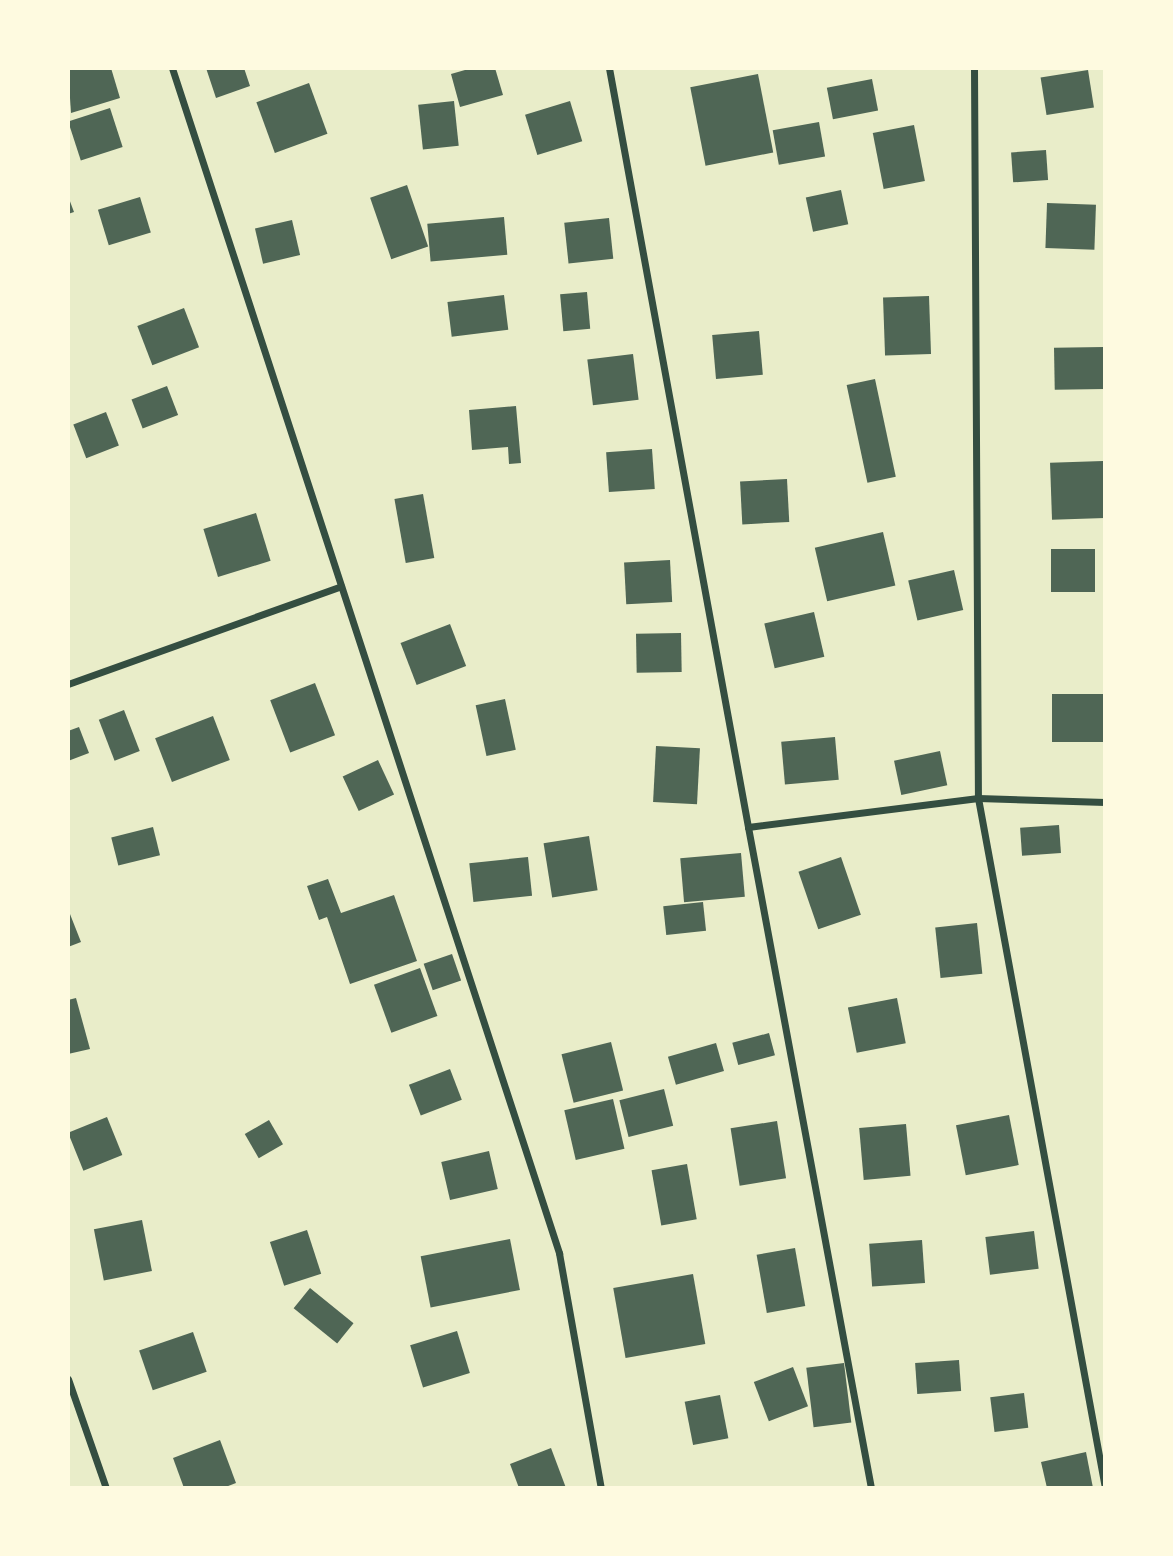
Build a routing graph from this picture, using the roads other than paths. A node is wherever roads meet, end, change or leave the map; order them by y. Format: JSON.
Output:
{"nodes":[{"id":1,"x":172,"y":68,"type":"edge"},
{"id":2,"x":609,"y":68,"type":"edge"},
{"id":3,"x":974,"y":68,"type":"edge"},
{"id":4,"x":341,"y":586,"type":"junction"},
{"id":5,"x":68,"y":684,"type":"edge"},
{"id":6,"x":978,"y":798,"type":"junction"},
{"id":7,"x":1105,"y":802,"type":"edge"},
{"id":8,"x":748,"y":827,"type":"junction"},
{"id":9,"x":68,"y":1379,"type":"edge"},
{"id":10,"x":106,"y":1488,"type":"edge"},
{"id":11,"x":601,"y":1488,"type":"edge"},
{"id":12,"x":871,"y":1488,"type":"edge"},
{"id":13,"x":1105,"y":1488,"type":"edge"}],
"edges":[{"from":1,"to":4,"type":"street"},
{"from":2,"to":8,"type":"street"},
{"from":3,"to":6,"type":"street"},
{"from":4,"to":5,"type":"street"},
{"from":4,"to":11,"type":"street"},
{"from":6,"to":7,"type":"street"},
{"from":6,"to":8,"type":"street"},
{"from":6,"to":13,"type":"street"},
{"from":8,"to":12,"type":"street"},
{"from":9,"to":10,"type":"street"}]}
